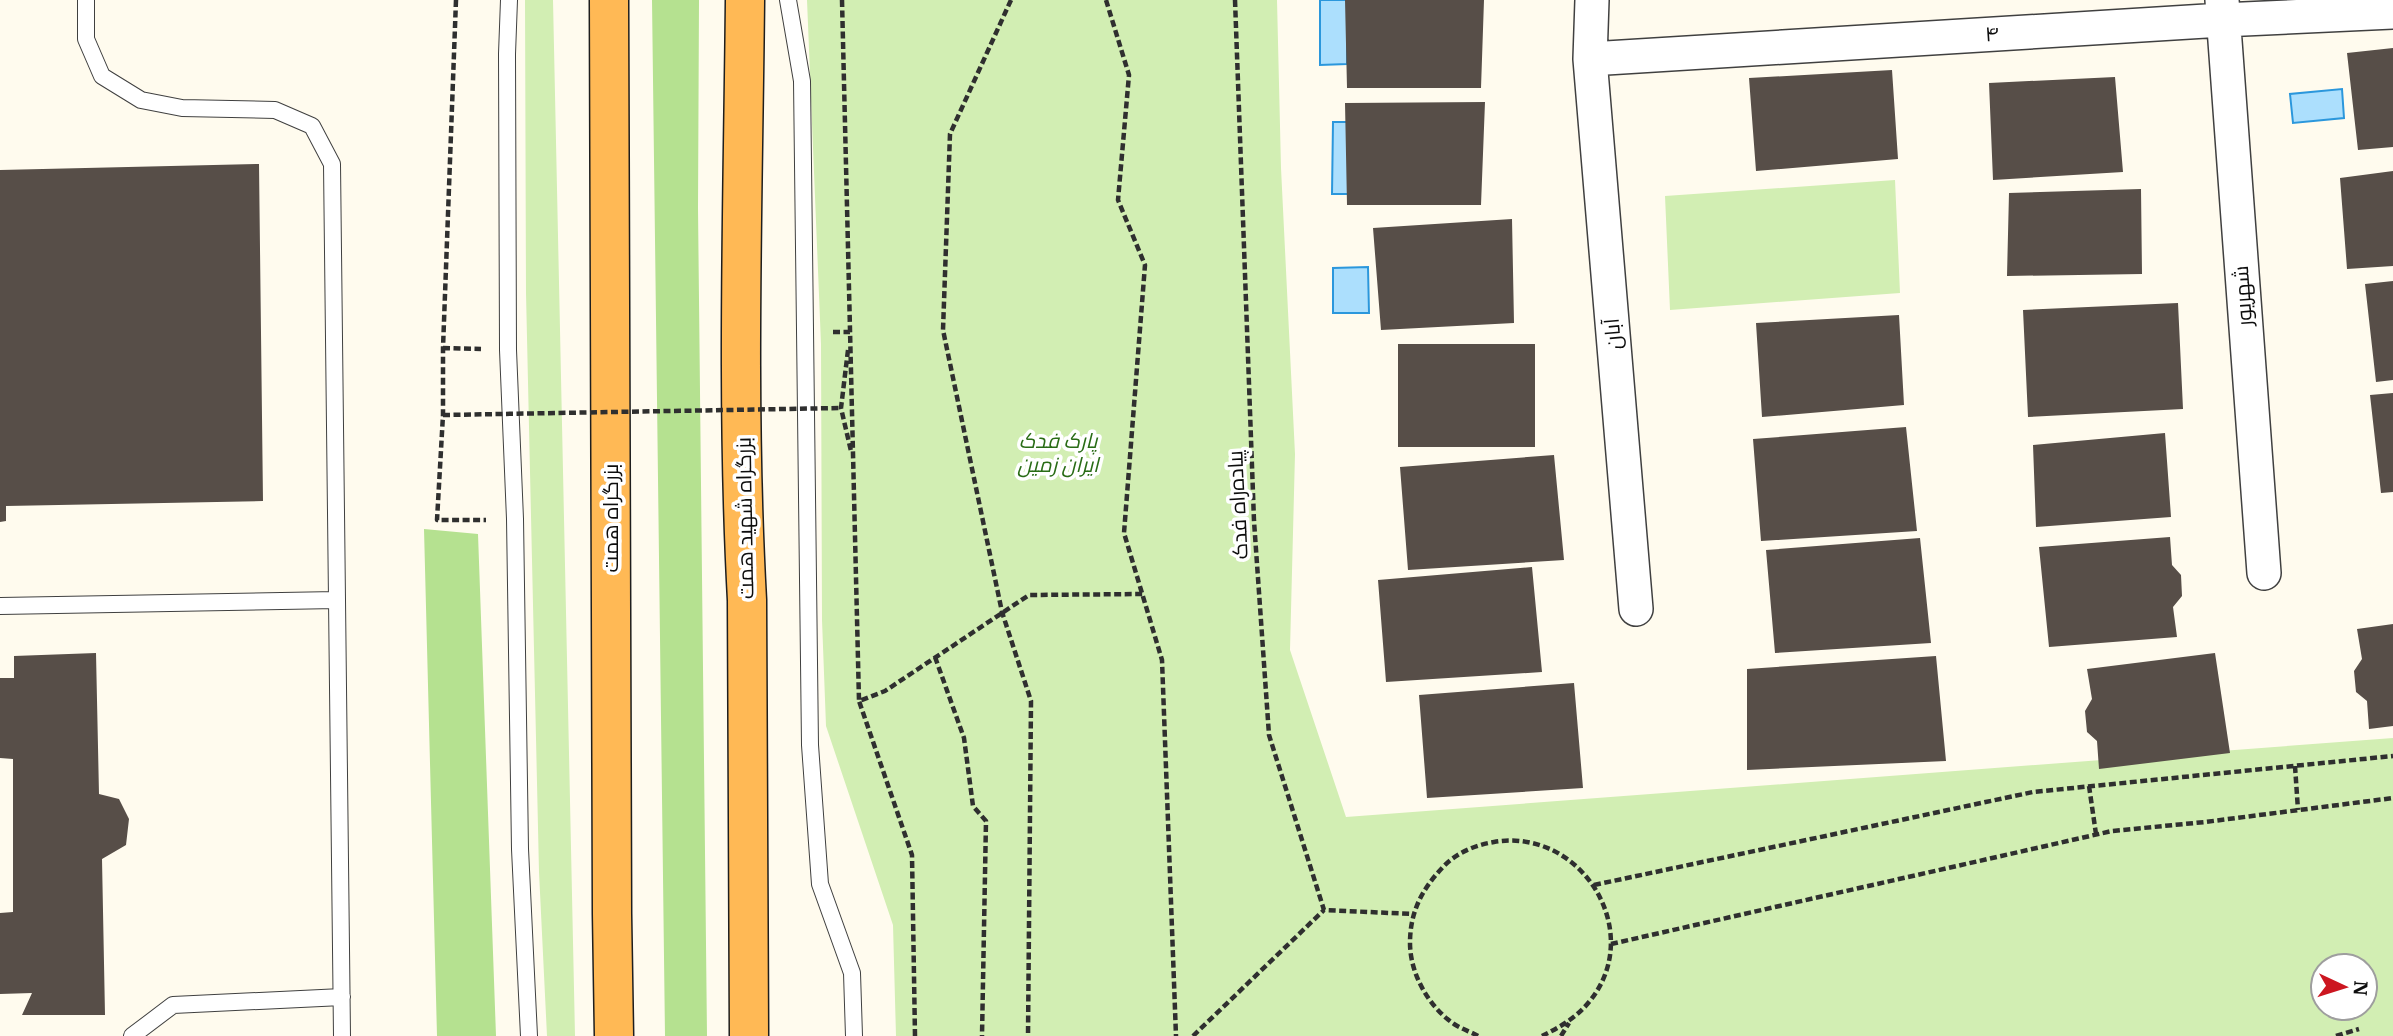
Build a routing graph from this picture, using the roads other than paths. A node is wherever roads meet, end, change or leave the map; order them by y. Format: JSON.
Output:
{"nodes":[{"id":1,"x":86,"y":0,"type":"edge"},
{"id":2,"x":509,"y":0,"type":"edge"},
{"id":3,"x":609,"y":0,"type":"edge"},
{"id":4,"x":746,"y":0,"type":"edge"},
{"id":5,"x":788,"y":0,"type":"edge"},
{"id":6,"x":1592,"y":0,"type":"edge"},
{"id":7,"x":2222,"y":10,"type":"edge"},
{"id":8,"x":2393,"y":12,"type":"edge"},
{"id":9,"x":1590,"y":59,"type":"junction"},
{"id":10,"x":2264,"y":573,"type":"dead end"},
{"id":11,"x":336,"y":600,"type":"junction"},
{"id":12,"x":0,"y":606,"type":"edge"},
{"id":13,"x":1636,"y":609,"type":"dead end"},
{"id":14,"x":342,"y":998,"type":"junction"},
{"id":15,"x":132,"y":1036,"type":"edge"},
{"id":16,"x":342,"y":1036,"type":"edge"},
{"id":17,"x":530,"y":1036,"type":"edge"},
{"id":18,"x":614,"y":1036,"type":"edge"},
{"id":19,"x":749,"y":1036,"type":"edge"},
{"id":20,"x":854,"y":1036,"type":"edge"}],
"edges":[{"from":1,"to":11,"type":"lane"},
{"from":2,"to":17,"type":"lane"},
{"from":3,"to":18,"type":"highway","name":"بزرگراه همت"},
{"from":4,"to":19,"type":"highway","name":"بزرگراه شهید همت"},
{"from":5,"to":20,"type":"lane"},
{"from":6,"to":9,"type":"street","name":"آبان"},
{"from":7,"to":8,"type":"street","name":"۴"},
{"from":7,"to":9,"type":"street","name":"۴"},
{"from":7,"to":10,"type":"street","name":"شهریور"},
{"from":9,"to":13,"type":"street","name":"آبان"},
{"from":11,"to":12,"type":"lane"},
{"from":11,"to":14,"type":"lane"},
{"from":14,"to":15,"type":"lane"},
{"from":14,"to":16,"type":"lane"}]}
